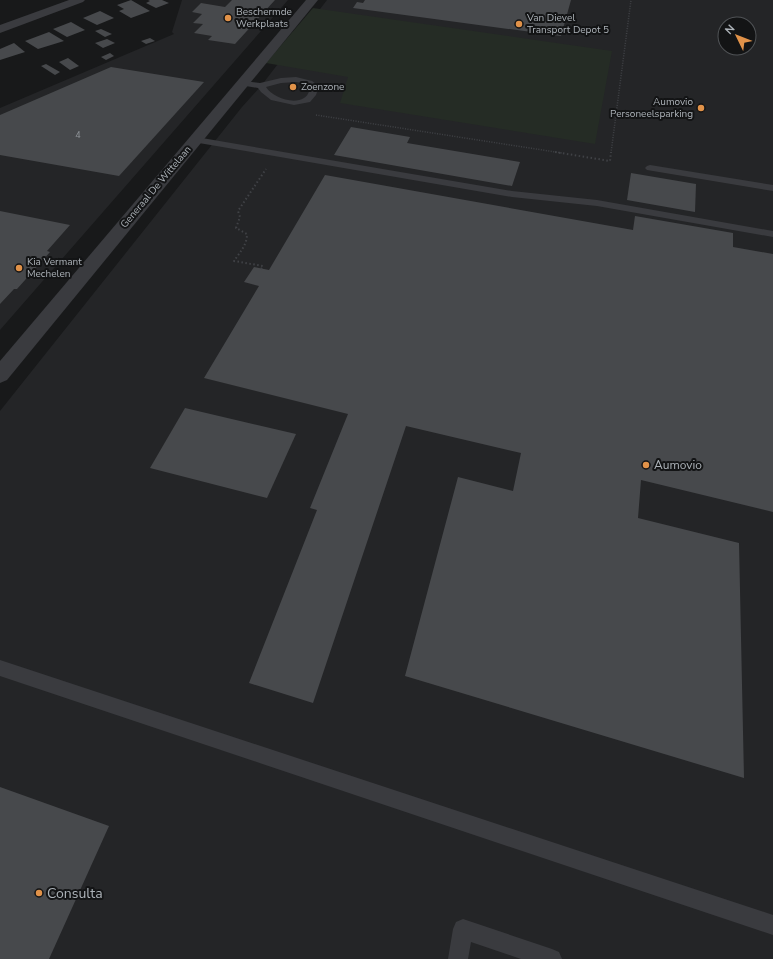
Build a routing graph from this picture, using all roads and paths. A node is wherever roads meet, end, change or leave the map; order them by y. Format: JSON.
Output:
{"nodes":[{"id":1,"x":78,"y":0,"type":"edge"},
{"id":2,"x":312,"y":0,"type":"edge"},
{"id":3,"x":631,"y":0,"type":"edge"},
{"id":4,"x":0,"y":29,"type":"edge"},
{"id":5,"x":243,"y":83,"type":"junction"},
{"id":6,"x":261,"y":86,"type":"junction"},
{"id":7,"x":314,"y":114,"type":"dead end"},
{"id":8,"x":196,"y":140,"type":"junction"},
{"id":9,"x":276,"y":154,"type":"junction"},
{"id":10,"x":650,"y":168,"type":"dead end"},
{"id":11,"x":773,"y":188,"type":"edge"},
{"id":12,"x":773,"y":234,"type":"edge"},
{"id":13,"x":261,"y":269,"type":"dead end"},
{"id":14,"x":0,"y":375,"type":"edge"},
{"id":15,"x":0,"y":668,"type":"edge"},
{"id":16,"x":773,"y":925,"type":"edge"},
{"id":17,"x":458,"y":959,"type":"edge"},
{"id":18,"x":552,"y":959,"type":"edge"}],
"edges":[{"from":1,"to":4,"type":"street"},
{"from":2,"to":5,"type":"street","name":"Generaal De Wittelaan"},
{"from":3,"to":7,"type":"path"},
{"from":5,"to":6,"type":"lane"},
{"from":5,"to":8,"type":"street","name":"Generaal De Wittelaan"},
{"from":6,"to":6,"type":"lane"},
{"from":8,"to":9,"type":"lane"},
{"from":8,"to":14,"type":"street","name":"Generaal De Wittelaan"},
{"from":9,"to":12,"type":"lane"},
{"from":9,"to":13,"type":"path"},
{"from":10,"to":11,"type":"lane"},
{"from":15,"to":16,"type":"lane"},
{"from":17,"to":18,"type":"lane"}]}
